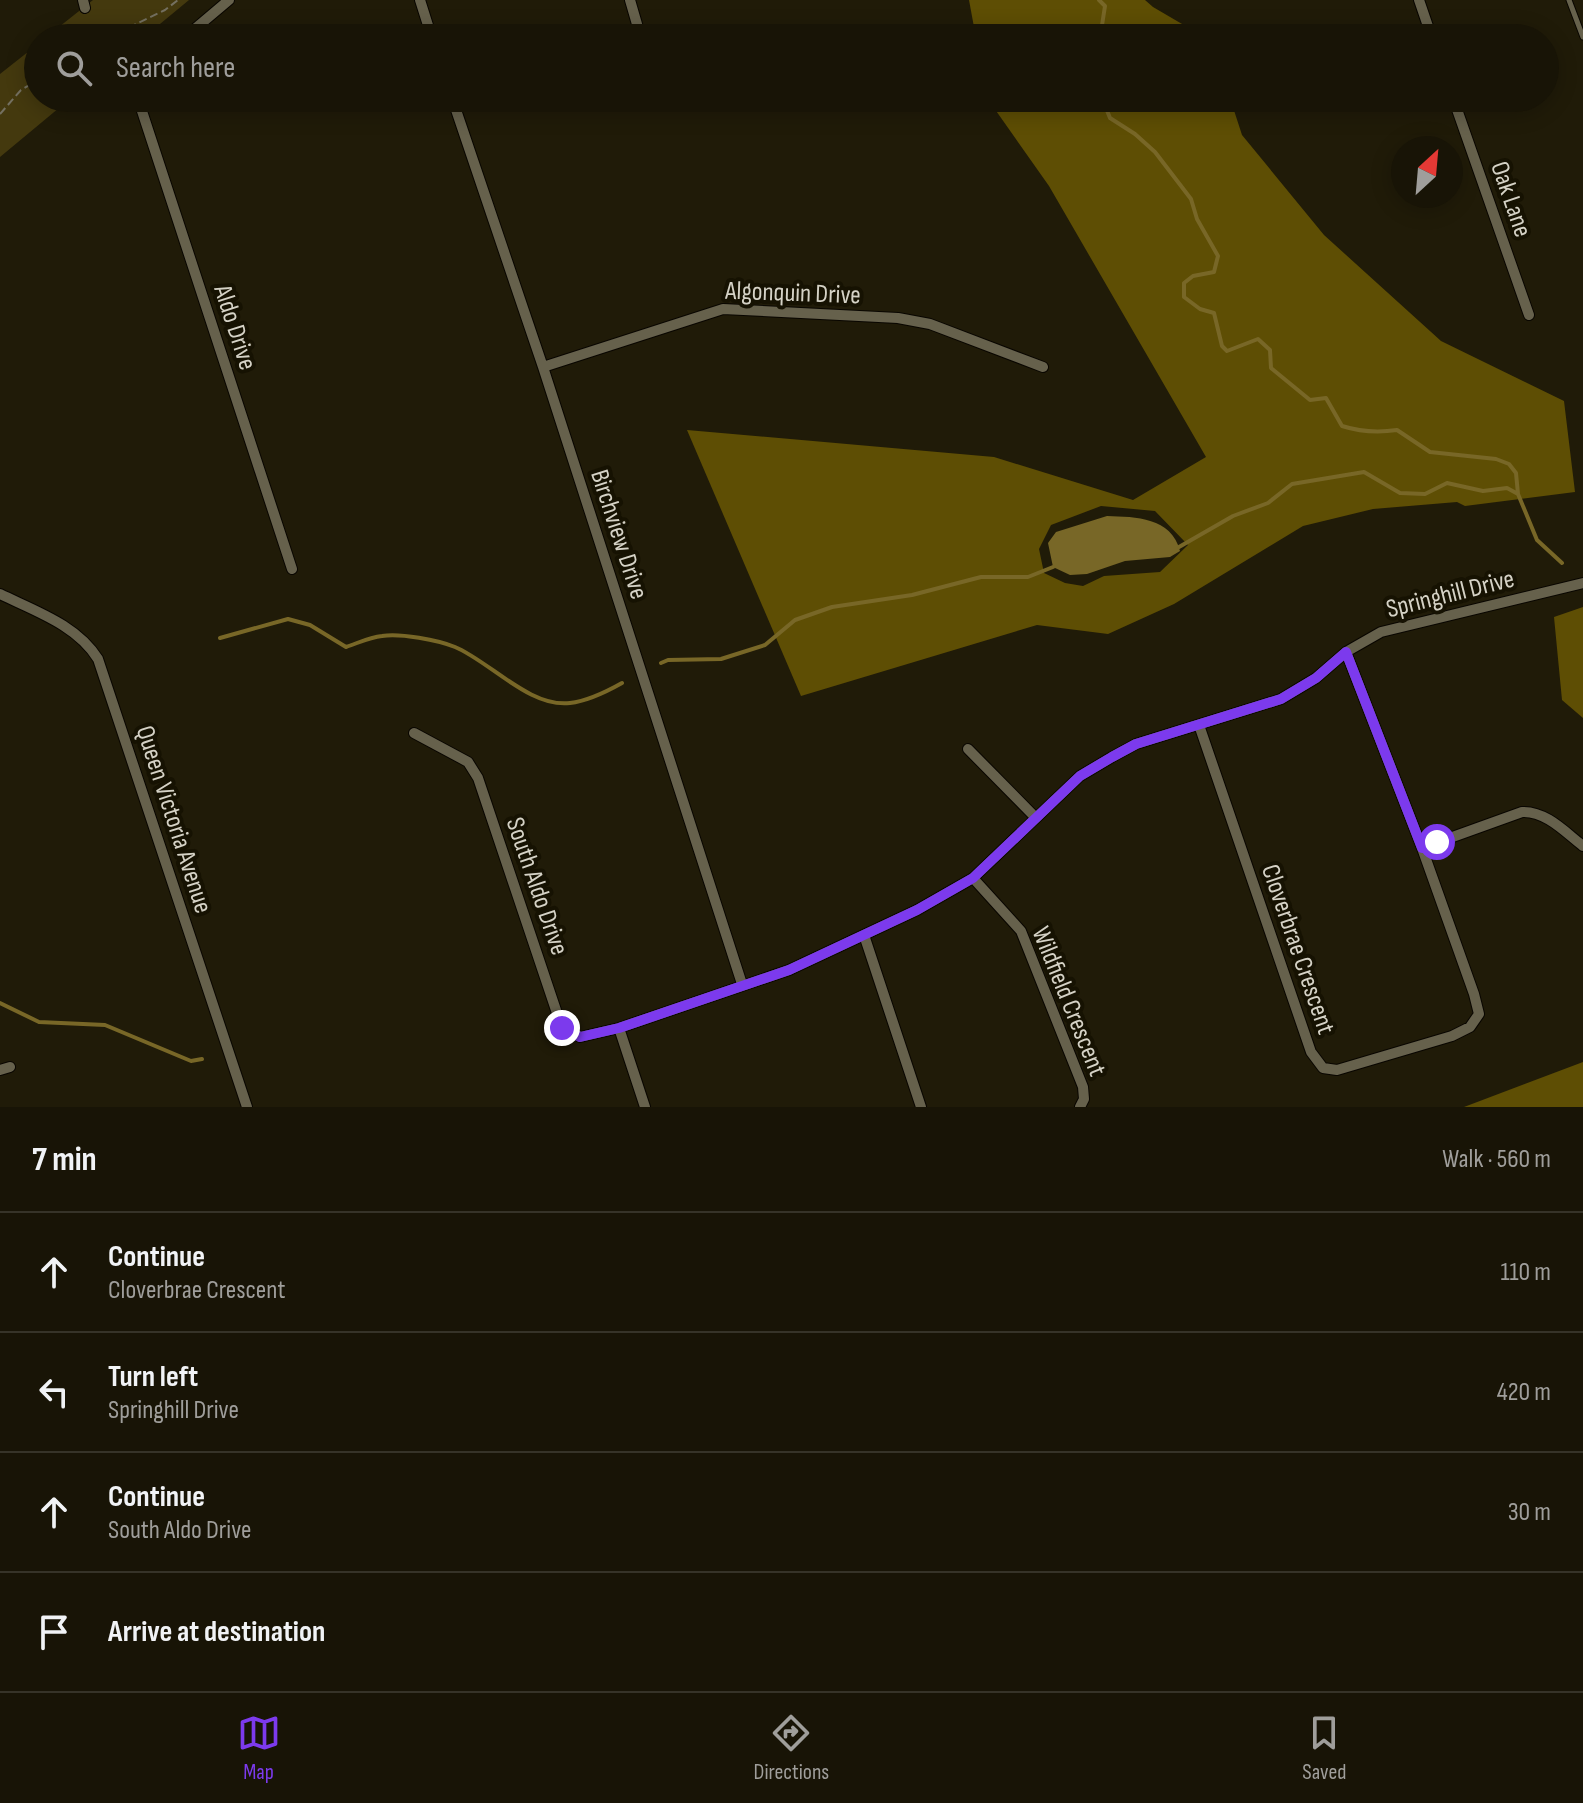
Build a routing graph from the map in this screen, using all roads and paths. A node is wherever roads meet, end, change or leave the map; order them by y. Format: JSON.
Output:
{"nodes":[{"id":1,"x":178,"y":0,"type":"edge"},
{"id":2,"x":229,"y":0,"type":"edge"},
{"id":3,"x":420,"y":0,"type":"edge"},
{"id":4,"x":630,"y":0,"type":"edge"},
{"id":5,"x":1419,"y":0,"type":"edge"},
{"id":6,"x":1569,"y":0,"type":"edge"},
{"id":7,"x":136,"y":24,"type":"edge"},
{"id":8,"x":201,"y":24,"type":"edge"},
{"id":9,"x":428,"y":24,"type":"edge"},
{"id":10,"x":637,"y":24,"type":"edge"},
{"id":11,"x":1427,"y":24,"type":"edge"},
{"id":12,"x":1583,"y":37,"type":"edge"},
{"id":13,"x":24,"y":88,"type":"edge"},
{"id":14,"x":142,"y":112,"type":"edge"},
{"id":15,"x":457,"y":112,"type":"edge"},
{"id":16,"x":1458,"y":112,"type":"edge"},
{"id":17,"x":0,"y":114,"type":"edge"},
{"id":18,"x":1529,"y":315,"type":"dead end"},
{"id":19,"x":543,"y":367,"type":"junction"},
{"id":20,"x":1043,"y":367,"type":"dead end"},
{"id":21,"x":292,"y":569,"type":"dead end"},
{"id":22,"x":1583,"y":583,"type":"edge"},
{"id":23,"x":0,"y":594,"type":"edge"},
{"id":24,"x":1346,"y":652,"type":"junction"},
{"id":25,"x":1199,"y":725,"type":"junction"},
{"id":26,"x":414,"y":733,"type":"dead end"},
{"id":27,"x":968,"y":749,"type":"dead end"},
{"id":28,"x":1035,"y":817,"type":"junction"},
{"id":29,"x":1583,"y":846,"type":"edge"},
{"id":30,"x":1422,"y":848,"type":"junction"},
{"id":31,"x":973,"y":878,"type":"junction"},
{"id":32,"x":864,"y":935,"type":"junction"},
{"id":33,"x":742,"y":984,"type":"junction"},
{"id":34,"x":619,"y":1028,"type":"junction"},
{"id":35,"x":247,"y":1107,"type":"edge"},
{"id":36,"x":645,"y":1107,"type":"edge"},
{"id":37,"x":921,"y":1107,"type":"edge"},
{"id":38,"x":1080,"y":1107,"type":"edge"}],
"edges":[{"from":1,"to":7,"type":"path"},
{"from":2,"to":8,"type":"street"},
{"from":3,"to":9,"type":"street"},
{"from":4,"to":10,"type":"street"},
{"from":5,"to":11,"type":"street"},
{"from":6,"to":12,"type":"lane"},
{"from":13,"to":17,"type":"path"},
{"from":14,"to":21,"type":"street","name":"Aldo Drive"},
{"from":15,"to":19,"type":"street","name":"Birchview Drive"},
{"from":16,"to":18,"type":"street","name":"Oak Lane"},
{"from":19,"to":20,"type":"street","name":"Algonquin Drive"},
{"from":19,"to":33,"type":"street","name":"Birchview Drive"},
{"from":22,"to":24,"type":"street","name":"Springhill Drive"},
{"from":23,"to":35,"type":"street","name":"Queen Victoria Avenue"},
{"from":24,"to":25,"type":"street","name":"Springhill Drive"},
{"from":24,"to":30,"type":"street","name":"Cloverbrae Crescent"},
{"from":25,"to":28,"type":"street","name":"Springhill Drive"},
{"from":25,"to":30,"type":"street","name":"Cloverbrae Crescent"},
{"from":26,"to":34,"type":"street","name":"South Aldo Drive"},
{"from":27,"to":28,"type":"street"},
{"from":28,"to":31,"type":"street","name":"Springhill Drive"},
{"from":29,"to":30,"type":"street"},
{"from":31,"to":32,"type":"street","name":"Springhill Drive"},
{"from":31,"to":38,"type":"street","name":"Wildfield Crescent"},
{"from":32,"to":33,"type":"street","name":"Springhill Drive"},
{"from":32,"to":37,"type":"street"},
{"from":33,"to":34,"type":"street","name":"Springhill Drive"},
{"from":34,"to":36,"type":"street"}]}
